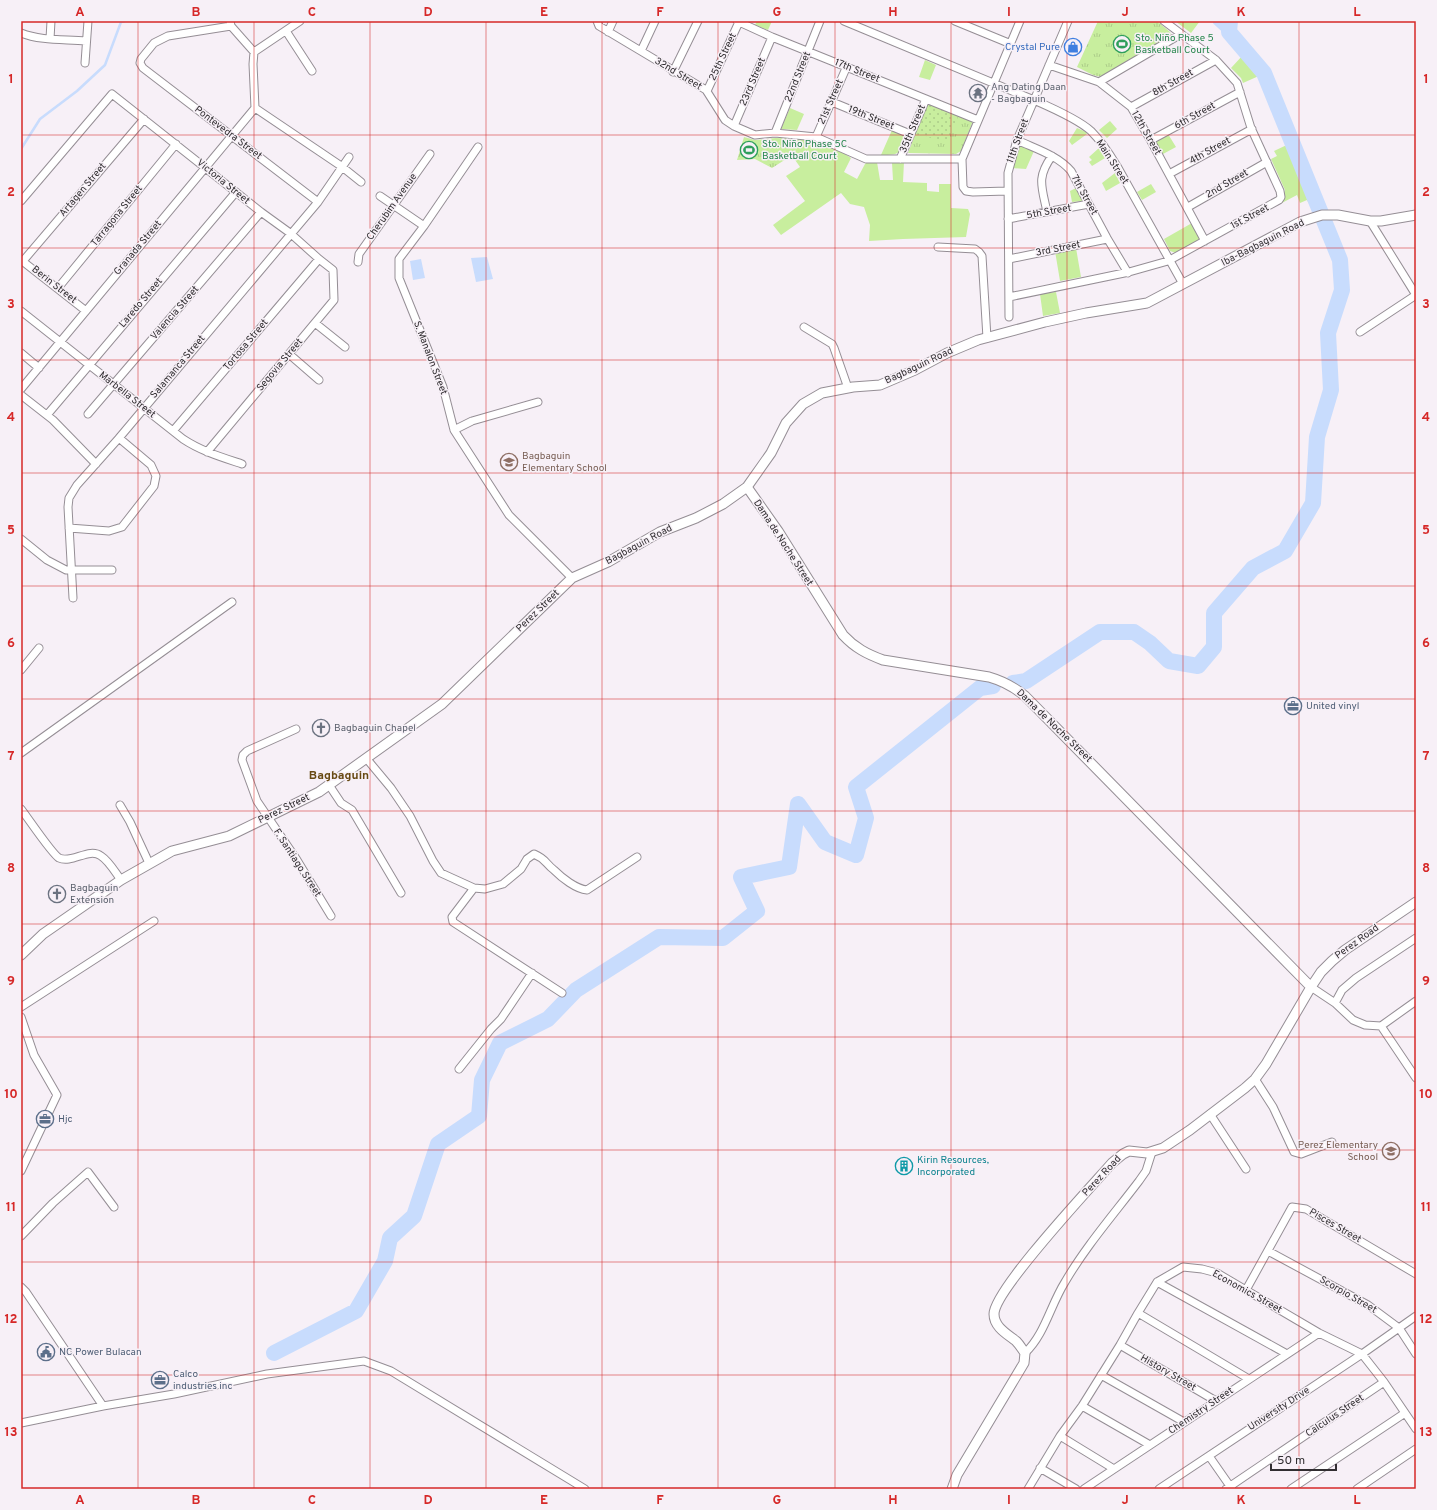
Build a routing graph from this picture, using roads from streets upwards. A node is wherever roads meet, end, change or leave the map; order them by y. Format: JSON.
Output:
{"nodes":[{"id":1,"x":51,"y":21,"type":"edge"},
{"id":2,"x":88,"y":21,"type":"edge"},
{"id":3,"x":300,"y":21,"type":"edge"},
{"id":4,"x":596,"y":21,"type":"edge"},
{"id":5,"x":613,"y":21,"type":"edge"},
{"id":6,"x":655,"y":21,"type":"edge"},
{"id":7,"x":698,"y":21,"type":"edge"},
{"id":8,"x":738,"y":21,"type":"edge"},
{"id":9,"x":820,"y":21,"type":"edge"},
{"id":10,"x":844,"y":21,"type":"edge"},
{"id":11,"x":955,"y":21,"type":"edge"},
{"id":12,"x":1020,"y":21,"type":"edge"},
{"id":13,"x":1068,"y":21,"type":"edge"},
{"id":14,"x":1164,"y":21,"type":"edge"},
{"id":15,"x":231,"y":23,"type":"edge"},
{"id":16,"x":286,"y":31,"type":"junction"},
{"id":17,"x":608,"y":32,"type":"junction"},
{"id":18,"x":21,"y":33,"type":"edge"},
{"id":19,"x":1181,"y":34,"type":"junction"},
{"id":20,"x":772,"y":37,"type":"junction"},
{"id":21,"x":50,"y":39,"type":"junction"},
{"id":22,"x":86,"y":41,"type":"junction"},
{"id":23,"x":1011,"y":44,"type":"junction"},
{"id":24,"x":641,"y":51,"type":"junction"},
{"id":25,"x":808,"y":51,"type":"junction"},
{"id":26,"x":254,"y":52,"type":"junction"},
{"id":27,"x":1216,"y":60,"type":"junction"},
{"id":28,"x":85,"y":63,"type":"dead end"},
{"id":29,"x":1049,"y":65,"type":"junction"},
{"id":30,"x":847,"y":66,"type":"junction"},
{"id":31,"x":312,"y":71,"type":"dead end"},
{"id":32,"x":673,"y":72,"type":"junction"},
{"id":33,"x":1099,"y":82,"type":"junction"},
{"id":34,"x":994,"y":83,"type":"junction"},
{"id":35,"x":707,"y":91,"type":"junction"},
{"id":36,"x":1240,"y":92,"type":"junction"},
{"id":37,"x":926,"y":99,"type":"junction"},
{"id":38,"x":1034,"y":100,"type":"junction"},
{"id":39,"x":832,"y":102,"type":"junction"},
{"id":40,"x":1130,"y":107,"type":"junction"},
{"id":41,"x":255,"y":108,"type":"junction"},
{"id":42,"x":144,"y":119,"type":"junction"},
{"id":43,"x":978,"y":120,"type":"junction"},
{"id":44,"x":734,"y":126,"type":"junction"},
{"id":45,"x":1252,"y":129,"type":"junction"},
{"id":46,"x":775,"y":133,"type":"junction"},
{"id":47,"x":910,"y":134,"type":"junction"},
{"id":48,"x":231,"y":136,"type":"junction"},
{"id":49,"x":816,"y":137,"type":"junction"},
{"id":50,"x":1017,"y":140,"type":"junction"},
{"id":51,"x":1151,"y":140,"type":"junction"},
{"id":52,"x":176,"y":144,"type":"junction"},
{"id":53,"x":478,"y":147,"type":"dead end"},
{"id":54,"x":430,"y":154,"type":"dead end"},
{"id":55,"x":1052,"y":156,"type":"junction"},
{"id":56,"x":349,"y":157,"type":"dead end"},
{"id":57,"x":900,"y":159,"type":"junction"},
{"id":58,"x":962,"y":159,"type":"junction"},
{"id":59,"x":1267,"y":162,"type":"junction"},
{"id":60,"x":341,"y":166,"type":"junction"},
{"id":61,"x":205,"y":168,"type":"junction"},
{"id":62,"x":1169,"y":174,"type":"junction"},
{"id":63,"x":362,"y":182,"type":"dead end"},
{"id":64,"x":1007,"y":191,"type":"junction"},
{"id":65,"x":236,"y":192,"type":"junction"},
{"id":66,"x":380,"y":196,"type":"dead end"},
{"id":67,"x":21,"y":201,"type":"edge"},
{"id":68,"x":318,"y":202,"type":"junction"},
{"id":69,"x":1089,"y":204,"type":"junction"},
{"id":70,"x":393,"y":205,"type":"junction"},
{"id":71,"x":1188,"y":207,"type":"junction"},
{"id":72,"x":261,"y":212,"type":"junction"},
{"id":73,"x":1047,"y":212,"type":"junction"},
{"id":74,"x":1416,"y":215,"type":"edge"},
{"id":75,"x":1008,"y":219,"type":"junction"},
{"id":76,"x":1370,"y":221,"type":"junction"},
{"id":77,"x":424,"y":226,"type":"junction"},
{"id":78,"x":290,"y":233,"type":"junction"},
{"id":79,"x":1107,"y":239,"type":"junction"},
{"id":80,"x":1206,"y":241,"type":"junction"},
{"id":81,"x":938,"y":247,"type":"dead end"},
{"id":82,"x":318,"y":259,"type":"junction"},
{"id":83,"x":1009,"y":259,"type":"junction"},
{"id":84,"x":22,"y":260,"type":"edge"},
{"id":85,"x":1170,"y":260,"type":"junction"},
{"id":86,"x":358,"y":262,"type":"dead end"},
{"id":87,"x":333,"y":270,"type":"joint"},
{"id":88,"x":1128,"y":273,"type":"junction"},
{"id":89,"x":1183,"y":284,"type":"junction"},
{"id":90,"x":58,"y":288,"type":"junction"},
{"id":91,"x":1416,"y":295,"type":"edge"},
{"id":92,"x":1163,"y":296,"type":"joint"},
{"id":93,"x":1009,"y":297,"type":"junction"},
{"id":94,"x":21,"y":310,"type":"edge"},
{"id":95,"x":86,"y":311,"type":"junction"},
{"id":96,"x":1009,"y":317,"type":"dead end"},
{"id":97,"x":315,"y":323,"type":"junction"},
{"id":98,"x":804,"y":326,"type":"dead end"},
{"id":99,"x":1360,"y":332,"type":"dead end"},
{"id":100,"x":987,"y":338,"type":"junction"},
{"id":101,"x":60,"y":342,"type":"junction"},
{"id":102,"x":345,"y":347,"type":"dead end"},
{"id":103,"x":21,"y":353,"type":"edge"},
{"id":104,"x":289,"y":354,"type":"junction"},
{"id":105,"x":89,"y":365,"type":"junction"},
{"id":106,"x":39,"y":368,"type":"junction"},
{"id":107,"x":319,"y":380,"type":"dead end"},
{"id":108,"x":114,"y":384,"type":"junction"},
{"id":109,"x":848,"y":388,"type":"junction"},
{"id":110,"x":21,"y":389,"type":"edge"},
{"id":111,"x":21,"y":395,"type":"edge"},
{"id":112,"x":538,"y":402,"type":"dead end"},
{"id":113,"x":144,"y":408,"type":"junction"},
{"id":114,"x":88,"y":414,"type":"dead end"},
{"id":115,"x":47,"y":415,"type":"junction"},
{"id":116,"x":454,"y":430,"type":"junction"},
{"id":117,"x":173,"y":431,"type":"junction"},
{"id":118,"x":119,"y":438,"type":"junction"},
{"id":119,"x":207,"y":452,"type":"junction"},
{"id":120,"x":96,"y":464,"type":"junction"},
{"id":121,"x":242,"y":464,"type":"dead end"},
{"id":122,"x":747,"y":487,"type":"junction"},
{"id":123,"x":69,"y":528,"type":"junction"},
{"id":124,"x":21,"y":539,"type":"edge"},
{"id":125,"x":72,"y":570,"type":"junction"},
{"id":126,"x":112,"y":570,"type":"dead end"},
{"id":127,"x":572,"y":578,"type":"junction"},
{"id":128,"x":73,"y":598,"type":"dead end"},
{"id":129,"x":232,"y":602,"type":"dead end"},
{"id":130,"x":39,"y":648,"type":"dead end"},
{"id":131,"x":21,"y":670,"type":"edge"},
{"id":132,"x":296,"y":729,"type":"dead end"},
{"id":133,"x":21,"y":754,"type":"edge"},
{"id":134,"x":366,"y":758,"type":"junction"},
{"id":135,"x":329,"y":785,"type":"junction"},
{"id":136,"x":120,"y":805,"type":"dead end"},
{"id":137,"x":21,"y":810,"type":"edge"},
{"id":138,"x":268,"y":817,"type":"junction"},
{"id":139,"x":637,"y":857,"type":"dead end"},
{"id":140,"x":149,"y":863,"type":"junction"},
{"id":141,"x":121,"y":880,"type":"junction"},
{"id":142,"x":474,"y":888,"type":"junction"},
{"id":143,"x":401,"y":893,"type":"dead end"},
{"id":144,"x":1416,"y":902,"type":"edge"},
{"id":145,"x":331,"y":916,"type":"dead end"},
{"id":146,"x":154,"y":921,"type":"dead end"},
{"id":147,"x":1416,"y":938,"type":"edge"},
{"id":148,"x":21,"y":955,"type":"edge"},
{"id":149,"x":532,"y":973,"type":"junction"},
{"id":150,"x":1311,"y":987,"type":"junction"},
{"id":151,"x":562,"y":993,"type":"dead end"},
{"id":152,"x":1416,"y":1001,"type":"edge"},
{"id":153,"x":1335,"y":1003,"type":"junction"},
{"id":154,"x":21,"y":1007,"type":"edge"},
{"id":155,"x":21,"y":1017,"type":"edge"},
{"id":156,"x":1381,"y":1026,"type":"junction"},
{"id":157,"x":459,"y":1069,"type":"dead end"},
{"id":158,"x":1416,"y":1078,"type":"edge"},
{"id":159,"x":1255,"y":1079,"type":"junction"},
{"id":160,"x":1210,"y":1114,"type":"junction"},
{"id":161,"x":1332,"y":1142,"type":"dead end"},
{"id":162,"x":1152,"y":1152,"type":"junction"},
{"id":163,"x":1246,"y":1168,"type":"dead end"},
{"id":164,"x":21,"y":1171,"type":"edge"},
{"id":165,"x":114,"y":1207,"type":"dead end"},
{"id":166,"x":21,"y":1236,"type":"edge"},
{"id":167,"x":1268,"y":1251,"type":"junction"},
{"id":168,"x":1416,"y":1274,"type":"edge"},
{"id":169,"x":1157,"y":1282,"type":"junction"},
{"id":170,"x":21,"y":1287,"type":"edge"},
{"id":171,"x":1246,"y":1290,"type":"junction"},
{"id":172,"x":1138,"y":1313,"type":"junction"},
{"id":173,"x":1416,"y":1316,"type":"edge"},
{"id":174,"x":1399,"y":1328,"type":"junction"},
{"id":175,"x":1319,"y":1333,"type":"junction"},
{"id":176,"x":1120,"y":1345,"type":"junction"},
{"id":177,"x":1025,"y":1353,"type":"junction"},
{"id":178,"x":1287,"y":1354,"type":"junction"},
{"id":179,"x":1362,"y":1354,"type":"junction"},
{"id":180,"x":1416,"y":1354,"type":"edge"},
{"id":181,"x":1101,"y":1375,"type":"junction"},
{"id":182,"x":1249,"y":1379,"type":"junction"},
{"id":183,"x":1384,"y":1382,"type":"junction"},
{"id":184,"x":1216,"y":1402,"type":"junction"},
{"id":185,"x":103,"y":1406,"type":"junction"},
{"id":186,"x":1082,"y":1406,"type":"junction"},
{"id":187,"x":1405,"y":1412,"type":"junction"},
{"id":188,"x":1184,"y":1422,"type":"junction"},
{"id":189,"x":21,"y":1423,"type":"edge"},
{"id":190,"x":1416,"y":1429,"type":"edge"},
{"id":191,"x":1060,"y":1436,"type":"junction"},
{"id":192,"x":1150,"y":1445,"type":"junction"},
{"id":193,"x":1416,"y":1449,"type":"edge"},
{"id":194,"x":1209,"y":1456,"type":"junction"},
{"id":195,"x":1040,"y":1468,"type":"junction"},
{"id":196,"x":1114,"y":1469,"type":"junction"},
{"id":197,"x":1229,"y":1488,"type":"edge"},
{"id":198,"x":585,"y":1489,"type":"edge"},
{"id":199,"x":952,"y":1489,"type":"edge"},
{"id":200,"x":1028,"y":1489,"type":"edge"},
{"id":201,"x":1076,"y":1489,"type":"edge"},
{"id":202,"x":1084,"y":1489,"type":"edge"},
{"id":203,"x":1159,"y":1489,"type":"edge"},
{"id":204,"x":1291,"y":1489,"type":"edge"},
{"id":205,"x":1357,"y":1489,"type":"edge"}],
"edges":[{"from":1,"to":21,"type":"street"},
{"from":2,"to":22,"type":"street"},
{"from":3,"to":16,"type":"street"},
{"from":4,"to":17,"type":"street","name":"32nd Street"},
{"from":5,"to":17,"type":"street"},
{"from":6,"to":24,"type":"street"},
{"from":7,"to":32,"type":"street"},
{"from":8,"to":20,"type":"street","name":"17th Street"},
{"from":8,"to":35,"type":"street","name":"25th Street"},
{"from":9,"to":25,"type":"street","name":"22nd Street"},
{"from":10,"to":34,"type":"street","name":"Main Street"},
{"from":11,"to":23,"type":"street"},
{"from":12,"to":23,"type":"street"},
{"from":13,"to":29,"type":"street","name":"11th Street"},
{"from":14,"to":19,"type":"street","name":"1st Street"},
{"from":15,"to":26,"type":"street"},
{"from":15,"to":48,"type":"street","name":"Pontevedra Street"},
{"from":16,"to":26,"type":"street"},
{"from":16,"to":31,"type":"street"},
{"from":17,"to":24,"type":"street","name":"32nd Street"},
{"from":18,"to":21,"type":"street"},
{"from":19,"to":27,"type":"street","name":"1st Street"},
{"from":19,"to":33,"type":"street"},
{"from":20,"to":25,"type":"street","name":"17th Street"},
{"from":20,"to":44,"type":"street","name":"23rd Street"},
{"from":21,"to":22,"type":"street"},
{"from":22,"to":28,"type":"street"},
{"from":23,"to":34,"type":"street"},
{"from":24,"to":32,"type":"street","name":"32nd Street"},
{"from":25,"to":30,"type":"street","name":"17th Street"},
{"from":25,"to":46,"type":"street","name":"22nd Street"},
{"from":26,"to":41,"type":"street"},
{"from":27,"to":36,"type":"street","name":"1st Street"},
{"from":27,"to":40,"type":"street","name":"8th Street"},
{"from":29,"to":33,"type":"street","name":"12th Street"},
{"from":29,"to":38,"type":"street","name":"11th Street"},
{"from":30,"to":37,"type":"street","name":"17th Street"},
{"from":30,"to":39,"type":"street","name":"21st Street"},
{"from":32,"to":35,"type":"street","name":"32nd Street"},
{"from":33,"to":40,"type":"street","name":"12th Street"},
{"from":34,"to":38,"type":"street","name":"Main Street"},
{"from":34,"to":43,"type":"street"},
{"from":35,"to":44,"type":"street","name":"32nd Street"},
{"from":36,"to":45,"type":"street","name":"1st Street"},
{"from":36,"to":51,"type":"street","name":"6th Street"},
{"from":37,"to":43,"type":"street","name":"17th Street"},
{"from":37,"to":47,"type":"street","name":"35th Street"},
{"from":38,"to":50,"type":"street","name":"11th Street"},
{"from":38,"to":85,"type":"street","name":"Main Street"},
{"from":39,"to":47,"type":"street","name":"19th Street"},
{"from":39,"to":49,"type":"street","name":"21st Street"},
{"from":40,"to":51,"type":"street","name":"12th Street"},
{"from":41,"to":48,"type":"street","name":"Granada Street"},
{"from":41,"to":60,"type":"street"},
{"from":42,"to":52,"type":"street","name":"Victoria Street"},
{"from":42,"to":67,"type":"street","name":"Victoria Street"},
{"from":42,"to":84,"type":"street","name":"Artagen Street"},
{"from":43,"to":58,"type":"street"},
{"from":44,"to":46,"type":"street","name":"32nd Street"},
{"from":45,"to":59,"type":"street","name":"1st Street"},
{"from":45,"to":62,"type":"street","name":"4th Street"},
{"from":46,"to":49,"type":"street","name":"32nd Street"},
{"from":47,"to":57,"type":"street","name":"35th Street"},
{"from":48,"to":61,"type":"street","name":"Granada Street"},
{"from":48,"to":68,"type":"street","name":"Pontevedra Street"},
{"from":49,"to":57,"type":"street","name":"32nd Street"},
{"from":50,"to":55,"type":"street","name":"7th Street"},
{"from":50,"to":64,"type":"street","name":"11th Street"},
{"from":51,"to":62,"type":"street","name":"12th Street"},
{"from":52,"to":61,"type":"street","name":"Victoria Street"},
{"from":52,"to":90,"type":"street","name":"Tarragona Street"},
{"from":53,"to":77,"type":"street","name":"S. Manalon Street"},
{"from":54,"to":70,"type":"street","name":"Cherubim Avenue"},
{"from":55,"to":69,"type":"street","name":"7th Street"},
{"from":55,"to":73,"type":"street"},
{"from":56,"to":60,"type":"street","name":"Salamanca Street"},
{"from":57,"to":58,"type":"street","name":"32nd Street"},
{"from":58,"to":64,"type":"street"},
{"from":59,"to":71,"type":"street","name":"2nd Street"},
{"from":59,"to":80,"type":"street","name":"1st Street"},
{"from":60,"to":63,"type":"street"},
{"from":60,"to":68,"type":"street","name":"Salamanca Street"},
{"from":61,"to":65,"type":"street","name":"Victoria Street"},
{"from":61,"to":95,"type":"street","name":"Granada Street"},
{"from":62,"to":71,"type":"street","name":"12th Street"},
{"from":64,"to":75,"type":"street","name":"11th Street"},
{"from":65,"to":72,"type":"street","name":"Victoria Street"},
{"from":65,"to":105,"type":"street","name":"Laredo Street"},
{"from":66,"to":70,"type":"street"},
{"from":68,"to":78,"type":"street","name":"Salamanca Street"},
{"from":69,"to":73,"type":"street","name":"5th Street"},
{"from":69,"to":79,"type":"street","name":"7th Street"},
{"from":70,"to":77,"type":"street"},
{"from":70,"to":86,"type":"street","name":"Cherubim Avenue"},
{"from":71,"to":80,"type":"street","name":"12th Street"},
{"from":72,"to":78,"type":"street","name":"Victoria Street"},
{"from":72,"to":108,"type":"street","name":"Valencia Street"},
{"from":73,"to":75,"type":"street","name":"5th Street"},
{"from":74,"to":76,"type":"street","name":"Iba-Bagbaguin Road"},
{"from":75,"to":83,"type":"street","name":"11th Street"},
{"from":76,"to":89,"type":"street","name":"Iba-Bagbaguin Road"},
{"from":76,"to":91,"type":"street"},
{"from":77,"to":116,"type":"street","name":"S. Manalon Street"},
{"from":78,"to":82,"type":"street","name":"Victoria Street"},
{"from":78,"to":113,"type":"street","name":"Salamanca Street"},
{"from":79,"to":83,"type":"street","name":"3rd Street"},
{"from":79,"to":88,"type":"street","name":"7th Street"},
{"from":80,"to":85,"type":"street","name":"1st Street"},
{"from":81,"to":100,"type":"street"},
{"from":82,"to":87,"type":"street","name":"Victoria Street"},
{"from":82,"to":117,"type":"street","name":"Tortosa Street"},
{"from":83,"to":93,"type":"street","name":"11th Street"},
{"from":84,"to":90,"type":"street","name":"Berin Street"},
{"from":85,"to":88,"type":"street","name":"1st Street"},
{"from":85,"to":89,"type":"street","name":"Main Street"},
{"from":87,"to":97,"type":"street","name":"Segovia Street"},
{"from":88,"to":93,"type":"street","name":"1st Street"},
{"from":89,"to":92,"type":"street","name":"Iba-Bagbaguin Road"},
{"from":90,"to":95,"type":"street","name":"Berin Street"},
{"from":91,"to":99,"type":"street"},
{"from":92,"to":100,"type":"street","name":"Bagbaguin Road"},
{"from":93,"to":96,"type":"street","name":"11th Street"},
{"from":94,"to":101,"type":"street","name":"Marbella Street"},
{"from":95,"to":101,"type":"street","name":"Granada Street"},
{"from":97,"to":102,"type":"street"},
{"from":97,"to":104,"type":"street","name":"Segovia Street"},
{"from":98,"to":109,"type":"street"},
{"from":100,"to":109,"type":"street","name":"Bagbaguin Road"},
{"from":101,"to":105,"type":"street","name":"Marbella Street"},
{"from":101,"to":106,"type":"street","name":"Granada Street"},
{"from":103,"to":106,"type":"street"},
{"from":104,"to":107,"type":"street"},
{"from":104,"to":119,"type":"street","name":"Segovia Street"},
{"from":105,"to":108,"type":"street","name":"Marbella Street"},
{"from":105,"to":115,"type":"street","name":"Laredo Street"},
{"from":106,"to":110,"type":"street","name":"Granada Street"},
{"from":108,"to":113,"type":"street","name":"Marbella Street"},
{"from":108,"to":114,"type":"street","name":"Valencia Street"},
{"from":109,"to":122,"type":"street","name":"Bagbaguin Road"},
{"from":111,"to":115,"type":"street"},
{"from":112,"to":116,"type":"street"},
{"from":113,"to":117,"type":"street","name":"Marbella Street"},
{"from":113,"to":118,"type":"street","name":"Salamanca Street"},
{"from":115,"to":120,"type":"street"},
{"from":116,"to":127,"type":"street","name":"S. Manalon Street"},
{"from":117,"to":119,"type":"street","name":"Marbella Street"},
{"from":118,"to":120,"type":"street","name":"Salamanca Street"},
{"from":118,"to":123,"type":"street"},
{"from":119,"to":121,"type":"street","name":"Marbella Street"},
{"from":120,"to":123,"type":"street","name":"Salamanca Street"},
{"from":122,"to":127,"type":"street","name":"Bagbaguin Road"},
{"from":122,"to":150,"type":"street","name":"Dama de Noche Street"},
{"from":123,"to":125,"type":"street","name":"Salamanca Street"},
{"from":124,"to":125,"type":"street"},
{"from":125,"to":126,"type":"street"},
{"from":125,"to":128,"type":"street","name":"Salamanca Street"},
{"from":127,"to":134,"type":"street","name":"Perez Street"},
{"from":129,"to":133,"type":"street"},
{"from":130,"to":131,"type":"street"},
{"from":132,"to":138,"type":"street","name":"F. Santiago Street"},
{"from":134,"to":135,"type":"street","name":"Perez Street"},
{"from":134,"to":142,"type":"street"},
{"from":135,"to":138,"type":"street","name":"Perez Street"},
{"from":135,"to":143,"type":"street"},
{"from":136,"to":140,"type":"street"},
{"from":137,"to":141,"type":"street"},
{"from":138,"to":140,"type":"street","name":"Perez Street"},
{"from":138,"to":145,"type":"street","name":"F. Santiago Street"},
{"from":139,"to":142,"type":"street"},
{"from":140,"to":141,"type":"street","name":"Perez Street"},
{"from":141,"to":148,"type":"street"},
{"from":142,"to":149,"type":"street"},
{"from":144,"to":150,"type":"street","name":"Perez Road"},
{"from":146,"to":154,"type":"street"},
{"from":147,"to":153,"type":"street"},
{"from":149,"to":151,"type":"street"},
{"from":149,"to":157,"type":"street"},
{"from":150,"to":153,"type":"street"},
{"from":150,"to":159,"type":"street","name":"Perez Road"},
{"from":152,"to":156,"type":"street"},
{"from":153,"to":156,"type":"street"},
{"from":155,"to":164,"type":"street"},
{"from":156,"to":158,"type":"street"},
{"from":159,"to":160,"type":"street","name":"Perez Road"},
{"from":159,"to":161,"type":"street"},
{"from":160,"to":162,"type":"street","name":"Perez Road"},
{"from":160,"to":163,"type":"street"},
{"from":162,"to":177,"type":"street"},
{"from":162,"to":177,"type":"street","name":"Perez Road"},
{"from":165,"to":166,"type":"street"},
{"from":167,"to":168,"type":"street","name":"Pisces Street"},
{"from":167,"to":171,"type":"street","name":"Pisces Street"},
{"from":167,"to":174,"type":"street","name":"Scorpio Street"},
{"from":169,"to":171,"type":"street","name":"Economics Street"},
{"from":169,"to":172,"type":"street","name":"Economics Street"},
{"from":169,"to":178,"type":"street"},
{"from":170,"to":185,"type":"street"},
{"from":171,"to":175,"type":"street","name":"Economics Street"},
{"from":172,"to":176,"type":"street","name":"Economics Street"},
{"from":172,"to":182,"type":"street"},
{"from":173,"to":174,"type":"street","name":"University Drive"},
{"from":174,"to":179,"type":"street","name":"University Drive"},
{"from":174,"to":180,"type":"street","name":"Scorpio Street"},
{"from":175,"to":178,"type":"street","name":"Chemistry Street"},
{"from":175,"to":179,"type":"street","name":"Economics Street"},
{"from":176,"to":181,"type":"street","name":"Economics Street"},
{"from":176,"to":184,"type":"street","name":"History Street"},
{"from":177,"to":199,"type":"street"},
{"from":178,"to":182,"type":"street","name":"Chemistry Street"},
{"from":179,"to":183,"type":"street","name":"Economics Street"},
{"from":179,"to":194,"type":"street","name":"University Drive"},
{"from":181,"to":186,"type":"street","name":"Economics Street"},
{"from":181,"to":188,"type":"street"},
{"from":182,"to":184,"type":"street","name":"Chemistry Street"},
{"from":183,"to":187,"type":"street","name":"Economics Street"},
{"from":183,"to":197,"type":"street","name":"Calculus Street"},
{"from":184,"to":188,"type":"street","name":"Chemistry Street"},
{"from":185,"to":189,"type":"street"},
{"from":185,"to":198,"type":"street"},
{"from":186,"to":191,"type":"street","name":"Economics Street"},
{"from":186,"to":192,"type":"street"},
{"from":187,"to":190,"type":"street","name":"Economics Street"},
{"from":187,"to":204,"type":"street"},
{"from":188,"to":192,"type":"street","name":"Chemistry Street"},
{"from":191,"to":195,"type":"street","name":"Economics Street"},
{"from":191,"to":196,"type":"street"},
{"from":192,"to":196,"type":"street","name":"Chemistry Street"},
{"from":193,"to":205,"type":"street"},
{"from":194,"to":197,"type":"street"},
{"from":194,"to":203,"type":"street","name":"University Drive"},
{"from":195,"to":200,"type":"street","name":"Economics Street"},
{"from":195,"to":201,"type":"street"},
{"from":196,"to":202,"type":"street","name":"Chemistry Street"}]}
